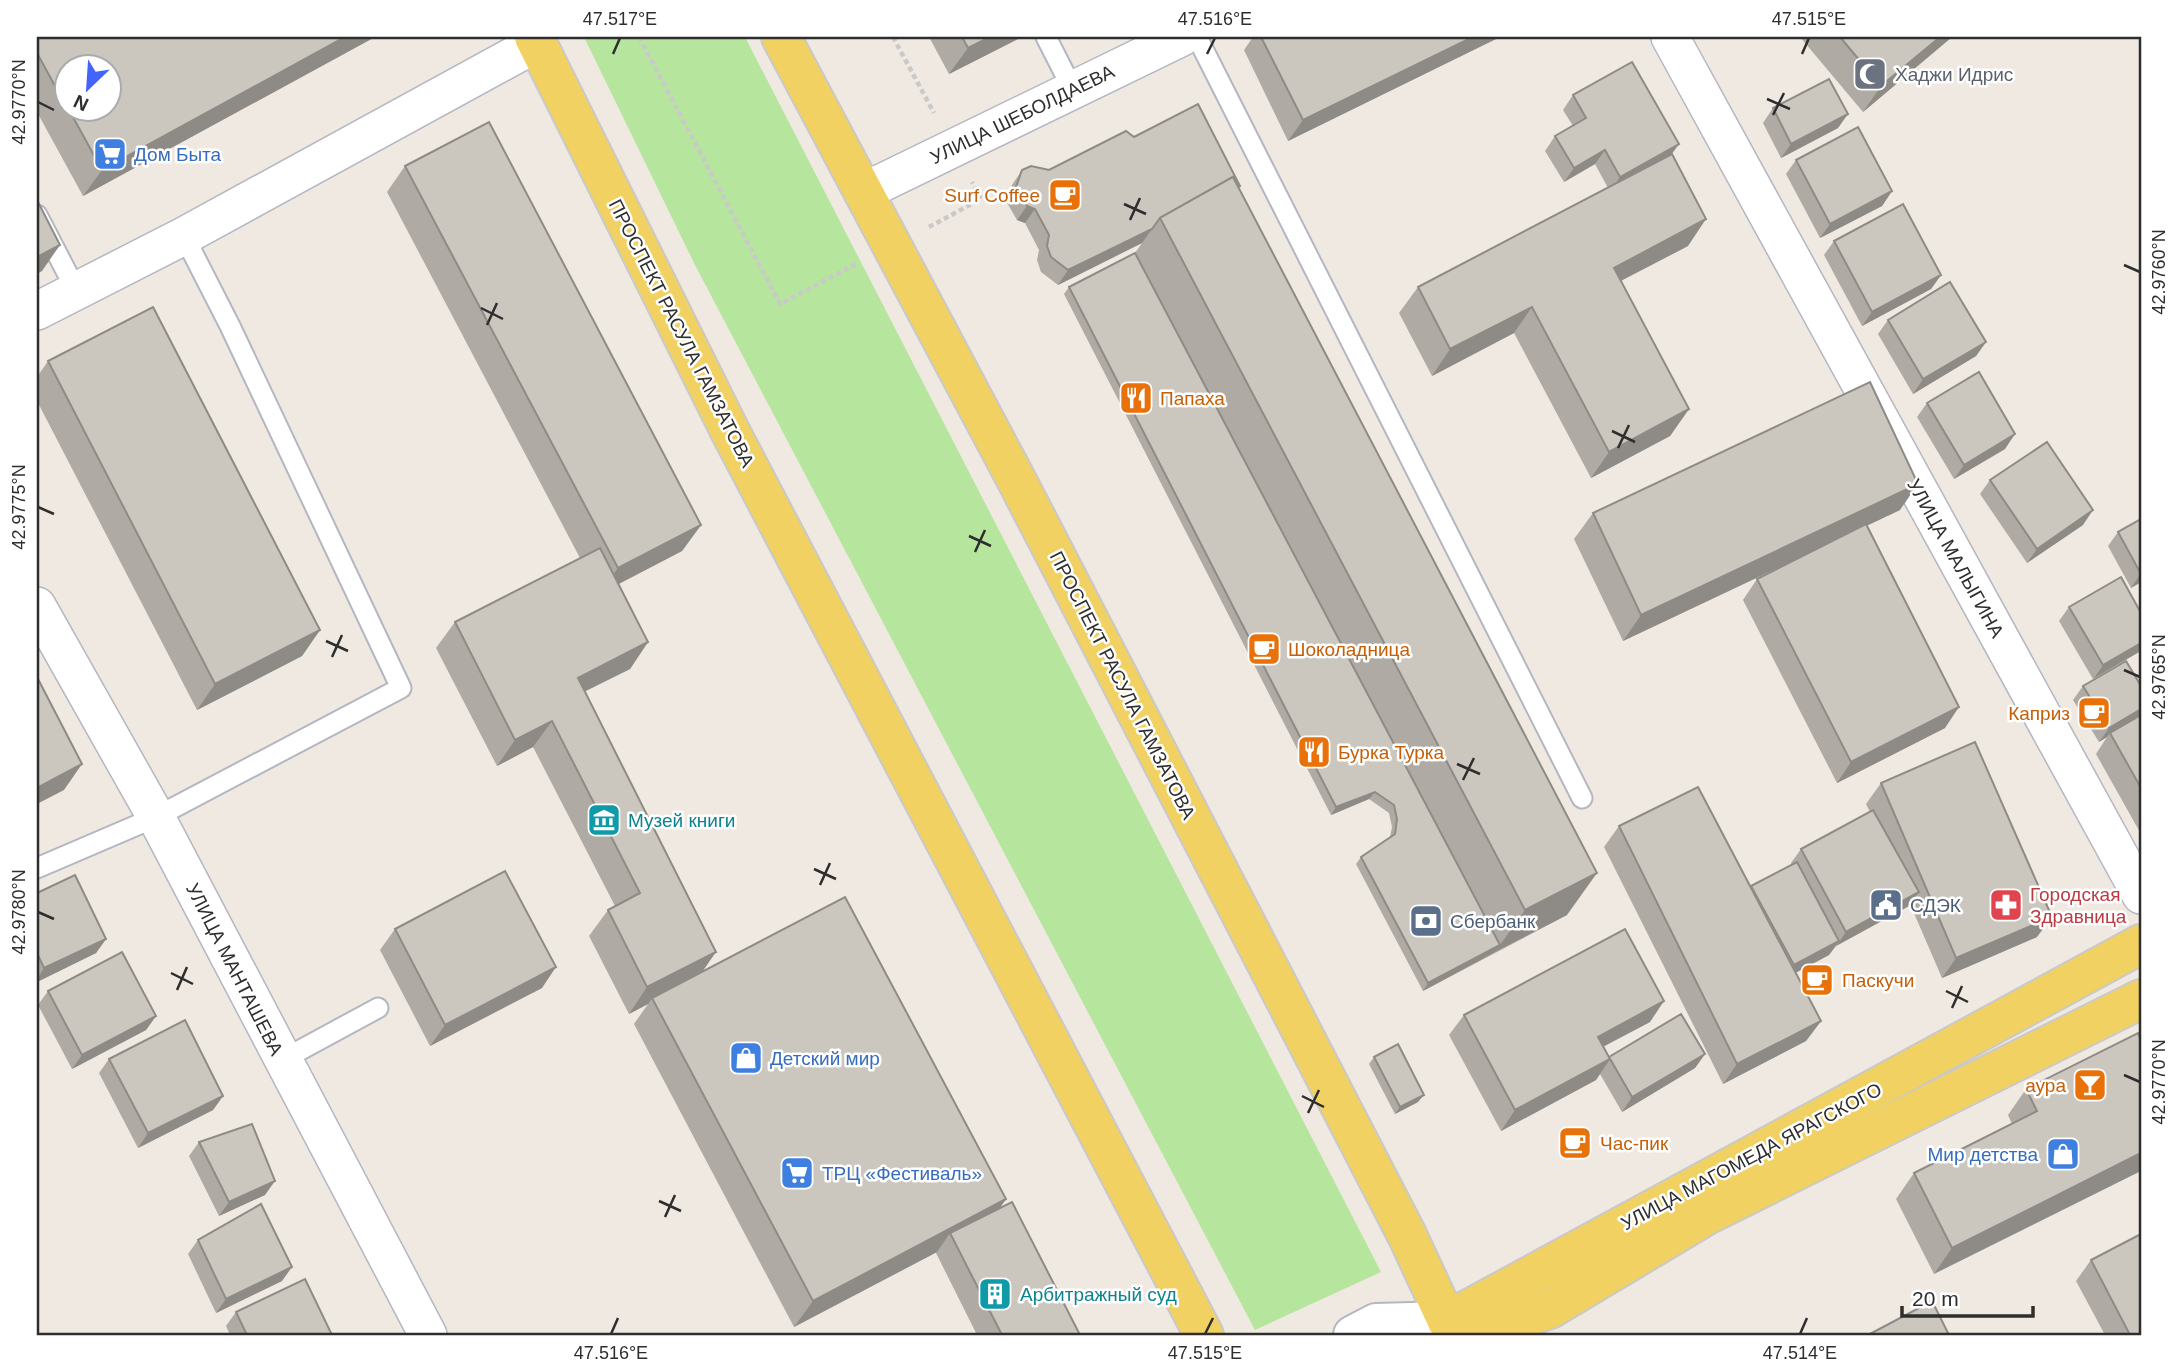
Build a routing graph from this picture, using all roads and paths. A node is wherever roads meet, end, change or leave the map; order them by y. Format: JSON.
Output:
{"nodes":[{"id":1,"x":639,"y":37,"type":"edge"},
{"id":2,"x":781,"y":37,"type":"edge"},
{"id":3,"x":1046,"y":37,"type":"edge"},
{"id":4,"x":1182,"y":37,"type":"edge"},
{"id":5,"x":1197,"y":37,"type":"edge"},
{"id":6,"x":1670,"y":37,"type":"edge"},
{"id":7,"x":535,"y":40,"type":"edge"},
{"id":8,"x":1073,"y":90,"type":"junction"},
{"id":9,"x":863,"y":192,"type":"junction"},
{"id":10,"x":981,"y":200,"type":"dead end"},
{"id":11,"x":37,"y":215,"type":"edge"},
{"id":12,"x":184,"y":236,"type":"junction"},
{"id":13,"x":891,"y":246,"type":"junction"},
{"id":14,"x":76,"y":290,"type":"junction"},
{"id":15,"x":37,"y":311,"type":"edge"},
{"id":16,"x":37,"y":606,"type":"edge"},
{"id":17,"x":1582,"y":798,"type":"dead end"},
{"id":18,"x":156,"y":817,"type":"junction"},
{"id":19,"x":37,"y":868,"type":"edge"},
{"id":20,"x":2141,"y":895,"type":"edge"},
{"id":21,"x":2141,"y":944,"type":"edge"},
{"id":22,"x":2141,"y":999,"type":"edge"},
{"id":23,"x":378,"y":1008,"type":"dead end"},
{"id":24,"x":282,"y":1060,"type":"junction"},
{"id":25,"x":1460,"y":1330,"type":"edge"},
{"id":26,"x":428,"y":1335,"type":"edge"},
{"id":27,"x":1204,"y":1335,"type":"edge"},
{"id":28,"x":1353,"y":1335,"type":"edge"}],
"edges":[{"from":1,"to":13,"type":"path"},
{"from":2,"to":9,"type":"main road","name":"ПРОСПЕКТ РАСУЛА ГАМЗАТОВА"},
{"from":3,"to":8,"type":"lane"},
{"from":4,"to":8,"type":"street","name":"УЛИЦА ШЕБОЛДАЕВА"},
{"from":5,"to":17,"type":"lane"},
{"from":6,"to":20,"type":"street","name":"УЛИЦА МАЛЫГИНА"},
{"from":7,"to":12,"type":"street"},
{"from":7,"to":27,"type":"main road","name":"ПРОСПЕКТ РАСУЛА ГАМЗАТОВА"},
{"from":8,"to":9,"type":"street","name":"УЛИЦА ШЕБОЛДАЕВА"},
{"from":9,"to":13,"type":"main road","name":"ПРОСПЕКТ РАСУЛА ГАМЗАТОВА"},
{"from":10,"to":13,"type":"path"},
{"from":11,"to":14,"type":"lane"},
{"from":12,"to":14,"type":"street"},
{"from":12,"to":18,"type":"lane"},
{"from":13,"to":25,"type":"main road","name":"ПРОСПЕКТ РАСУЛА ГАМЗАТОВА"},
{"from":14,"to":15,"type":"street"},
{"from":16,"to":18,"type":"street","name":"УЛИЦА МАНТАШЕВА"},
{"from":18,"to":19,"type":"lane"},
{"from":18,"to":24,"type":"street","name":"УЛИЦА МАНТАШЕВА"},
{"from":21,"to":25,"type":"main road","name":"УЛИЦА МАГОМЕДА ЯРАГСКОГО"},
{"from":22,"to":25,"type":"main road","name":"УЛИЦА МАГОМЕДА ЯРАГСКОГО"},
{"from":23,"to":24,"type":"lane"},
{"from":24,"to":26,"type":"street","name":"УЛИЦА МАНТАШЕВА"},
{"from":25,"to":28,"type":"main road","name":"УЛИЦА МАГОМЕДА ЯРАГСКОГО"}]}
